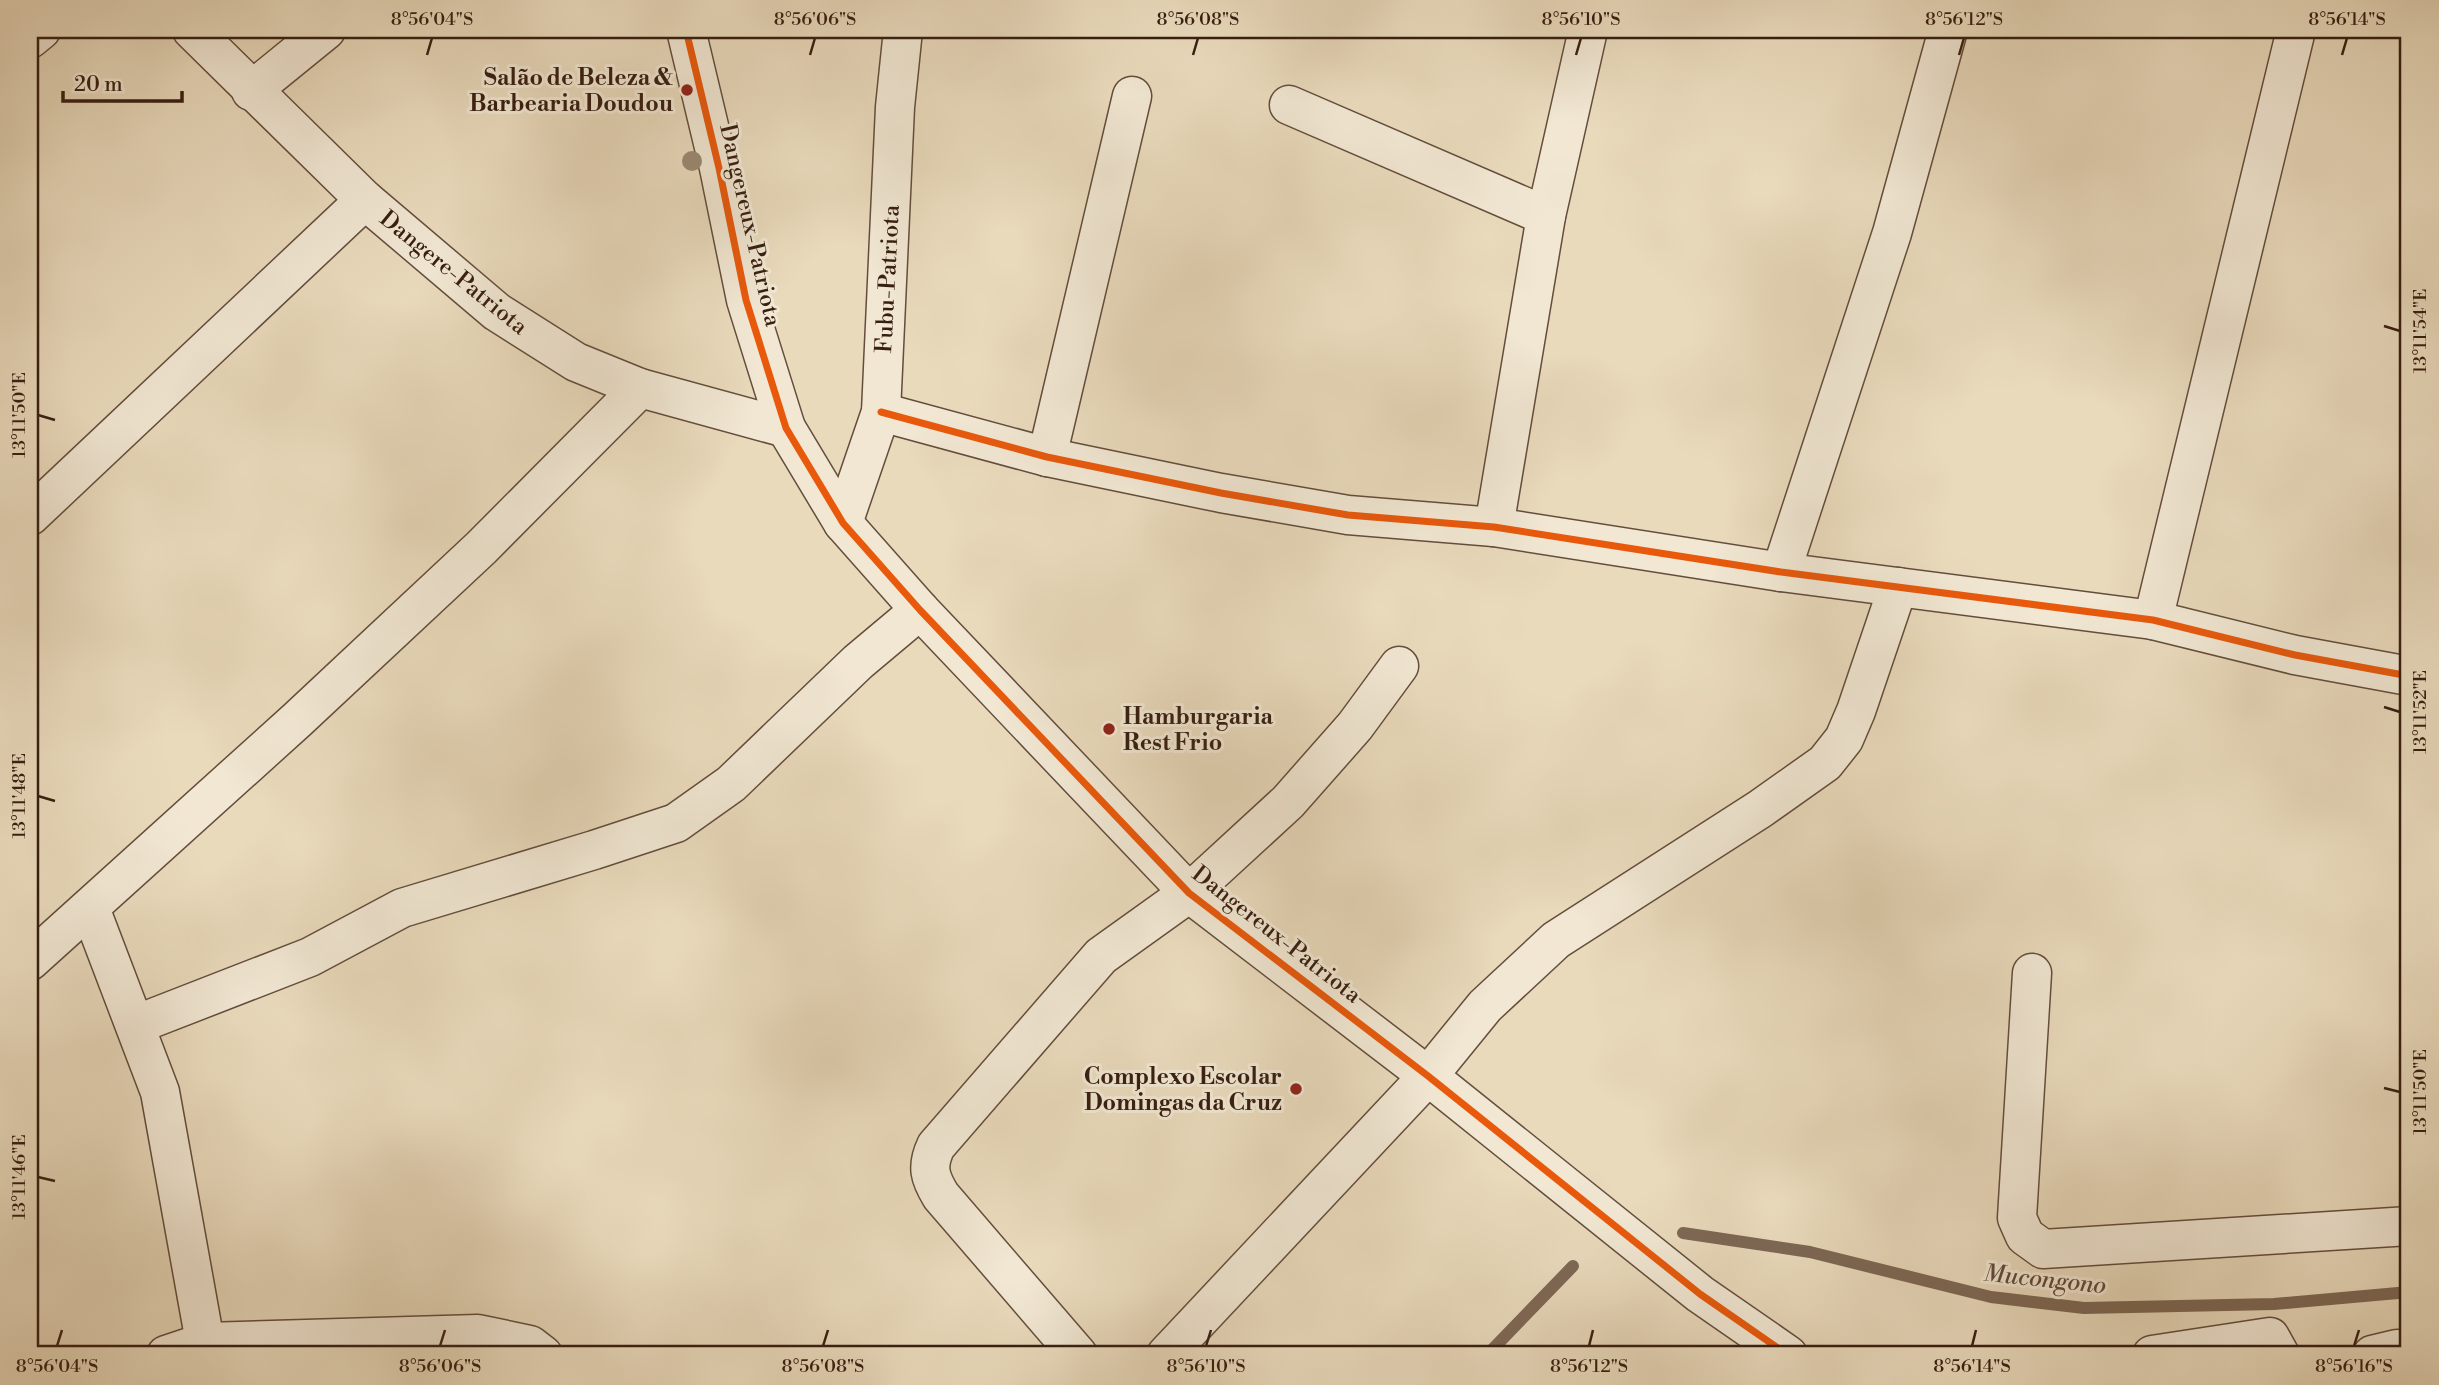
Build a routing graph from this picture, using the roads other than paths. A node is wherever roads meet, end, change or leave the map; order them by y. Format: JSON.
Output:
{"nodes":[{"id":1,"x":41,"y":30,"type":"edge"},
{"id":2,"x":192,"y":30,"type":"edge"},
{"id":3,"x":326,"y":30,"type":"edge"},
{"id":4,"x":686,"y":30,"type":"edge"},
{"id":5,"x":902,"y":30,"type":"edge"},
{"id":6,"x":1588,"y":30,"type":"edge"},
{"id":7,"x":1948,"y":30,"type":"edge"},
{"id":8,"x":2297,"y":30,"type":"edge"},
{"id":9,"x":30,"y":39,"type":"edge"},
{"id":10,"x":251,"y":91,"type":"junction"},
{"id":11,"x":1132,"y":96,"type":"dead end"},
{"id":12,"x":1289,"y":105,"type":"dead end"},
{"id":13,"x":365,"y":200,"type":"junction"},
{"id":14,"x":1546,"y":216,"type":"junction"},
{"id":15,"x":640,"y":388,"type":"junction"},
{"id":16,"x":881,"y":412,"type":"junction"},
{"id":17,"x":786,"y":428,"type":"junction"},
{"id":18,"x":1046,"y":457,"type":"junction"},
{"id":19,"x":30,"y":516,"type":"edge"},
{"id":20,"x":844,"y":523,"type":"junction"},
{"id":21,"x":1494,"y":527,"type":"junction"},
{"id":22,"x":1781,"y":572,"type":"junction"},
{"id":23,"x":1898,"y":587,"type":"junction"},
{"id":24,"x":920,"y":610,"type":"junction"},
{"id":25,"x":2153,"y":620,"type":"junction"},
{"id":26,"x":1399,"y":666,"type":"dead end"},
{"id":27,"x":2409,"y":676,"type":"edge"},
{"id":28,"x":1189,"y":893,"type":"junction"},
{"id":29,"x":90,"y":908,"type":"junction"},
{"id":30,"x":30,"y":961,"type":"edge"},
{"id":31,"x":2032,"y":973,"type":"dead end"},
{"id":32,"x":135,"y":1025,"type":"junction"},
{"id":33,"x":1428,"y":1076,"type":"junction"},
{"id":34,"x":2409,"y":1226,"type":"edge"},
{"id":35,"x":205,"y":1342,"type":"junction"},
{"id":36,"x":166,"y":1355,"type":"edge"},
{"id":37,"x":543,"y":1355,"type":"edge"},
{"id":38,"x":1078,"y":1355,"type":"edge"},
{"id":39,"x":1166,"y":1355,"type":"edge"},
{"id":40,"x":1788,"y":1355,"type":"edge"},
{"id":41,"x":2152,"y":1355,"type":"edge"},
{"id":42,"x":2280,"y":1355,"type":"edge"}],
"edges":[{"from":1,"to":9,"type":"street"},
{"from":2,"to":10,"type":"street","name":"Dangere-Patriota"},
{"from":3,"to":10,"type":"street"},
{"from":4,"to":17,"type":"street","name":"Dangereux-Patriota"},
{"from":5,"to":16,"type":"street","name":"Fubu-Patriota"},
{"from":6,"to":14,"type":"street"},
{"from":7,"to":22,"type":"street"},
{"from":8,"to":25,"type":"street"},
{"from":10,"to":13,"type":"street","name":"Dangere-Patriota"},
{"from":11,"to":18,"type":"street"},
{"from":12,"to":14,"type":"street"},
{"from":13,"to":15,"type":"street","name":"Dangere-Patriota"},
{"from":13,"to":19,"type":"street"},
{"from":14,"to":21,"type":"street"},
{"from":15,"to":17,"type":"street","name":"Dangere-Patriota"},
{"from":15,"to":29,"type":"street"},
{"from":16,"to":18,"type":"street"},
{"from":16,"to":20,"type":"street","name":"Fubu-Patriota"},
{"from":17,"to":20,"type":"street"},
{"from":18,"to":21,"type":"street"},
{"from":20,"to":24,"type":"street","name":"Dangereux-Patriota"},
{"from":21,"to":22,"type":"street"},
{"from":22,"to":23,"type":"street"},
{"from":23,"to":25,"type":"street"},
{"from":23,"to":33,"type":"street"},
{"from":24,"to":28,"type":"street","name":"Dangereux-Patriota"},
{"from":24,"to":32,"type":"street"},
{"from":25,"to":27,"type":"street"},
{"from":26,"to":28,"type":"street"},
{"from":28,"to":33,"type":"street","name":"Dangereux-Patriota"},
{"from":28,"to":38,"type":"street"},
{"from":29,"to":30,"type":"street"},
{"from":29,"to":32,"type":"street"},
{"from":31,"to":34,"type":"street"},
{"from":32,"to":35,"type":"street"},
{"from":33,"to":39,"type":"street"},
{"from":33,"to":40,"type":"street","name":"Dangereux-Patriota"},
{"from":35,"to":36,"type":"street"},
{"from":35,"to":37,"type":"street"},
{"from":41,"to":42,"type":"street"}]}
